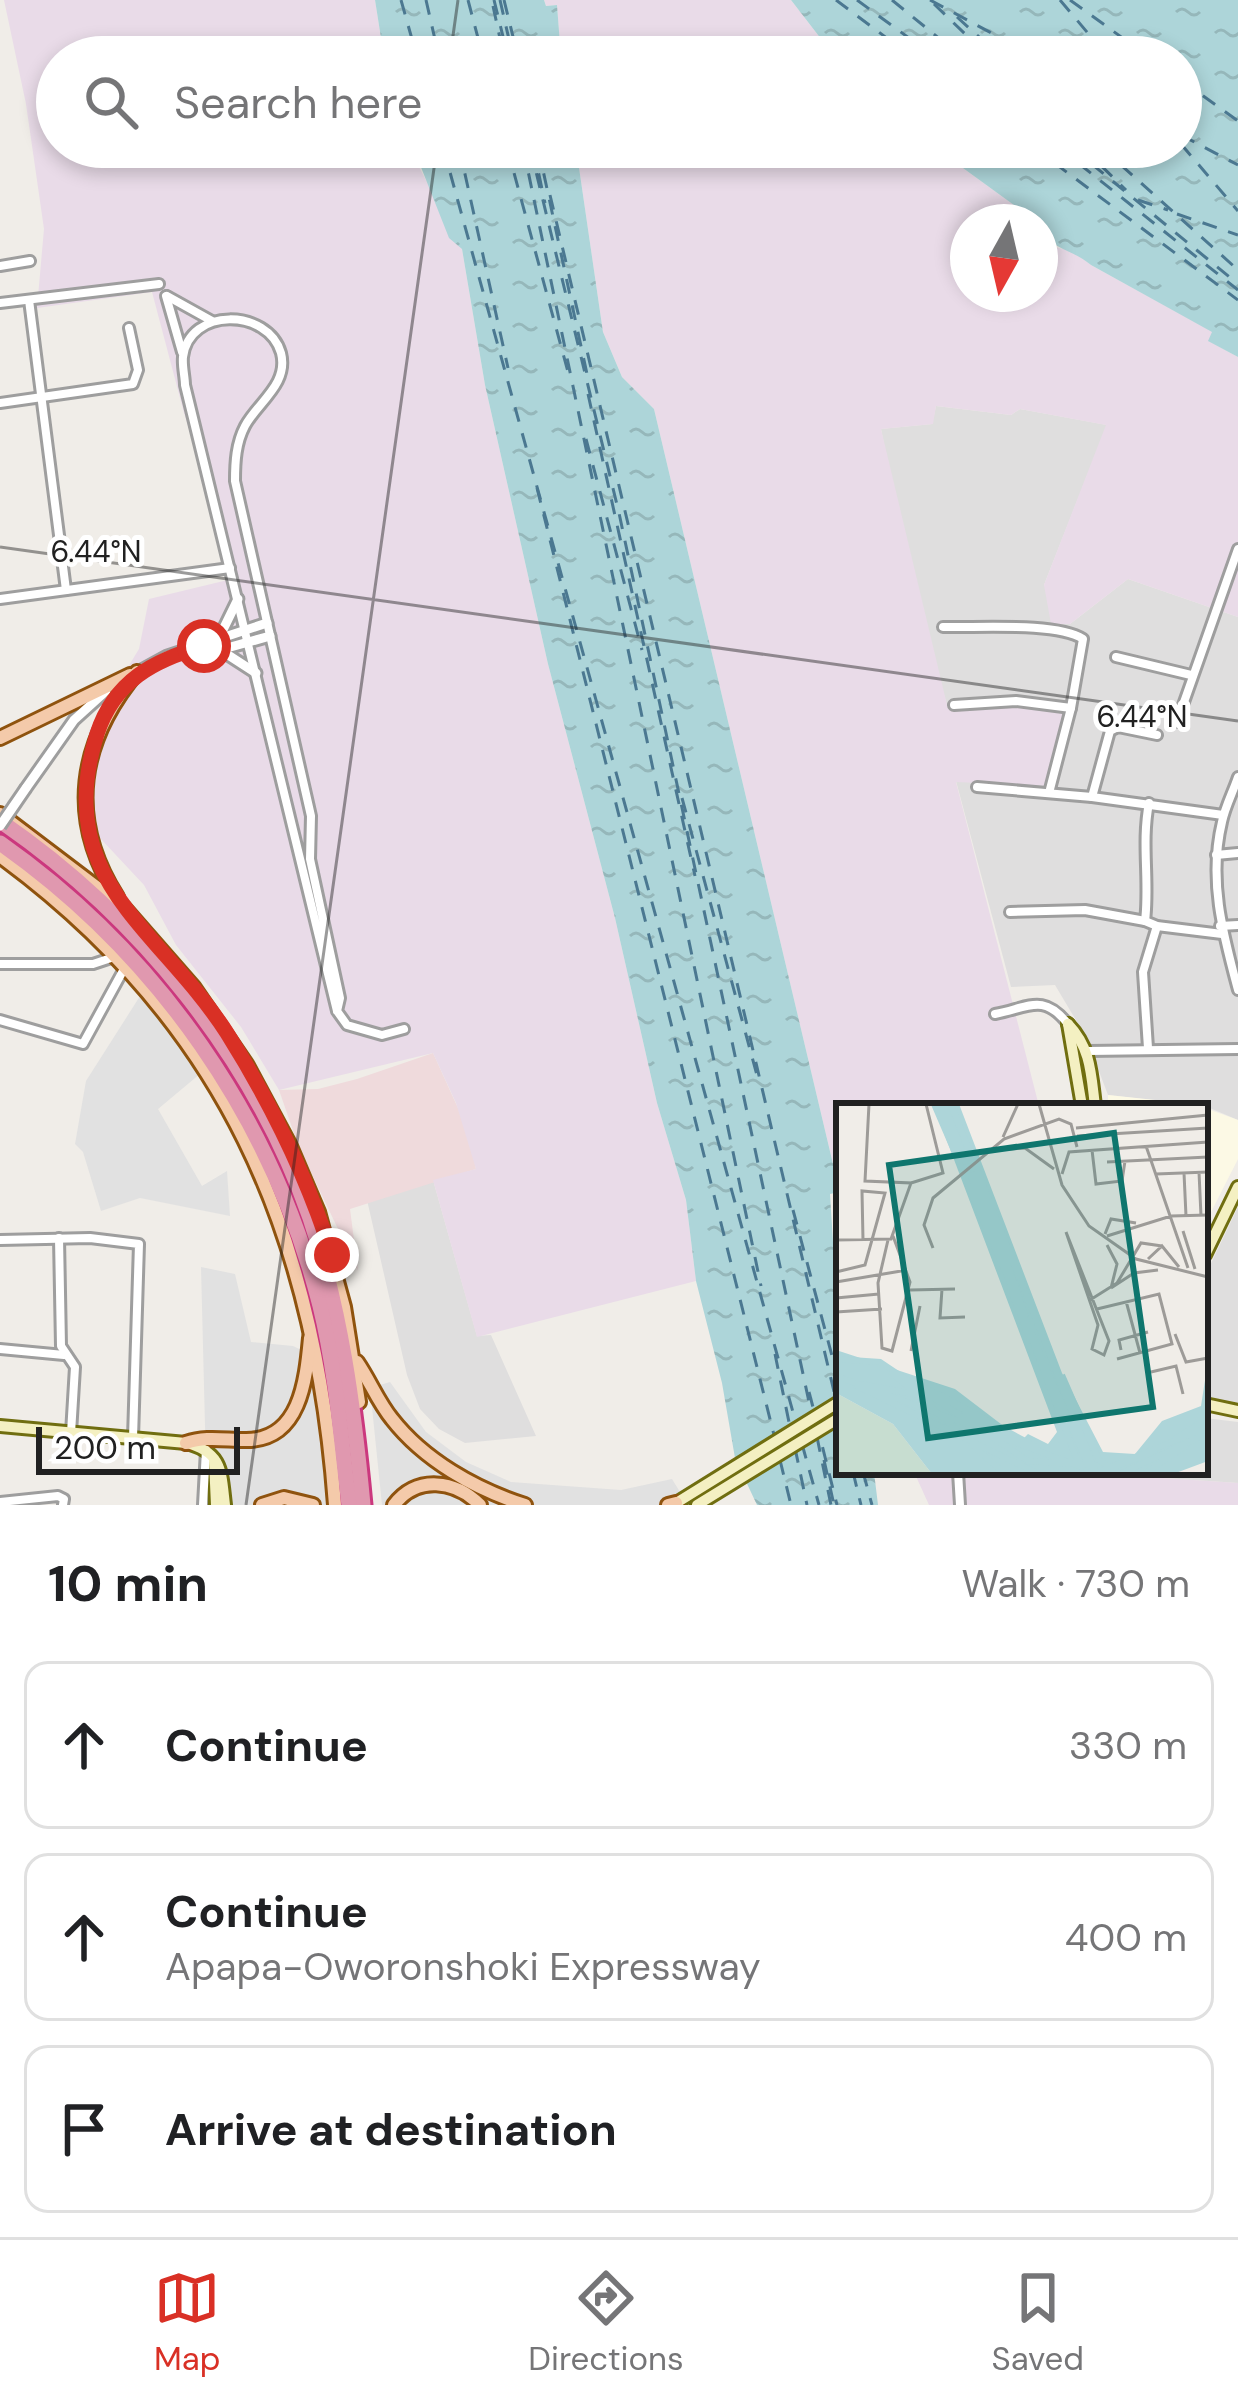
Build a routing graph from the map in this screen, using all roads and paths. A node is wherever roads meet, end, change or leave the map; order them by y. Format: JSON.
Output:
{"nodes":[{"id":1,"x":30,"y":261,"type":"dead end"},
{"id":2,"x":0,"y":266,"type":"edge"},
{"id":3,"x":159,"y":284,"type":"dead end"},
{"id":4,"x":28,"y":299,"type":"junction"},
{"id":5,"x":0,"y":303,"type":"edge"},
{"id":6,"x":214,"y":322,"type":"junction"},
{"id":7,"x":129,"y":328,"type":"dead end"},
{"id":8,"x":183,"y":356,"type":"junction"},
{"id":9,"x":44,"y":398,"type":"junction"},
{"id":10,"x":0,"y":403,"type":"edge"},
{"id":11,"x":1238,"y":549,"type":"edge"},
{"id":12,"x":230,"y":568,"type":"junction"},
{"id":13,"x":66,"y":590,"type":"junction"},
{"id":14,"x":0,"y":599,"type":"edge"},
{"id":15,"x":238,"y":599,"type":"junction"},
{"id":16,"x":267,"y":623,"type":"junction"},
{"id":17,"x":943,"y":627,"type":"dead end"},
{"id":18,"x":247,"y":636,"type":"junction"},
{"id":19,"x":270,"y":636,"type":"junction"},
{"id":20,"x":217,"y":644,"type":"junction"},
{"id":21,"x":1116,"y":657,"type":"dead end"},
{"id":22,"x":137,"y":672,"type":"junction"},
{"id":23,"x":256,"y":673,"type":"junction"},
{"id":24,"x":1191,"y":675,"type":"junction"},
{"id":25,"x":954,"y":705,"type":"dead end"},
{"id":26,"x":1071,"y":708,"type":"junction"},
{"id":27,"x":1177,"y":722,"type":"dead end"},
{"id":28,"x":1157,"y":735,"type":"dead end"},
{"id":29,"x":0,"y":738,"type":"edge"},
{"id":30,"x":1238,"y":777,"type":"edge"},
{"id":31,"x":977,"y":787,"type":"dead end"},
{"id":32,"x":1049,"y":793,"type":"junction"},
{"id":33,"x":1092,"y":796,"type":"junction"},
{"id":34,"x":1149,"y":803,"type":"junction"},
{"id":35,"x":1229,"y":811,"type":"edge"},
{"id":36,"x":0,"y":820,"type":"edge"},
{"id":37,"x":0,"y":843,"type":"edge"},
{"id":38,"x":1238,"y":853,"type":"edge"},
{"id":39,"x":1216,"y":855,"type":"junction"},
{"id":40,"x":0,"y":856,"type":"edge"},
{"id":41,"x":124,"y":908,"type":"junction"},
{"id":42,"x":1010,"y":912,"type":"dead end"},
{"id":43,"x":1144,"y":921,"type":"junction"},
{"id":44,"x":1238,"y":925,"type":"edge"},
{"id":45,"x":1157,"y":926,"type":"junction"},
{"id":46,"x":134,"y":927,"type":"junction"},
{"id":47,"x":1221,"y":930,"type":"junction"},
{"id":48,"x":121,"y":961,"type":"junction"},
{"id":49,"x":0,"y":964,"type":"edge"},
{"id":50,"x":1238,"y":990,"type":"edge"},
{"id":51,"x":337,"y":1012,"type":"junction"},
{"id":52,"x":994,"y":1014,"type":"dead end"},
{"id":53,"x":0,"y":1021,"type":"edge"},
{"id":54,"x":1068,"y":1024,"type":"junction"},
{"id":55,"x":404,"y":1029,"type":"dead end"},
{"id":56,"x":1148,"y":1048,"type":"junction"},
{"id":57,"x":1238,"y":1049,"type":"edge"},
{"id":58,"x":1088,"y":1051,"type":"junction"},
{"id":59,"x":225,"y":1092,"type":"junction"},
{"id":60,"x":1081,"y":1103,"type":"edge"},
{"id":61,"x":1096,"y":1103,"type":"edge"},
{"id":62,"x":246,"y":1127,"type":"junction"},
{"id":63,"x":1238,"y":1187,"type":"edge"},
{"id":64,"x":59,"y":1238,"type":"junction"},
{"id":65,"x":0,"y":1240,"type":"edge"},
{"id":66,"x":1208,"y":1247,"type":"edge"},
{"id":67,"x":327,"y":1253,"type":"junction"},
{"id":68,"x":312,"y":1324,"type":"junction"},
{"id":69,"x":0,"y":1349,"type":"edge"},
{"id":70,"x":64,"y":1355,"type":"junction"},
{"id":71,"x":354,"y":1357,"type":"junction"},
{"id":72,"x":836,"y":1404,"type":"edge"},
{"id":73,"x":1208,"y":1405,"type":"edge"},
{"id":74,"x":1238,"y":1411,"type":"edge"},
{"id":75,"x":836,"y":1420,"type":"edge"},
{"id":76,"x":0,"y":1426,"type":"edge"},
{"id":77,"x":71,"y":1433,"type":"junction"},
{"id":78,"x":133,"y":1438,"type":"junction"},
{"id":79,"x":186,"y":1443,"type":"junction"},
{"id":80,"x":210,"y":1453,"type":"junction"},
{"id":81,"x":958,"y":1475,"type":"edge"},
{"id":82,"x":0,"y":1502,"type":"edge"},
{"id":83,"x":676,"y":1503,"type":"edge"},
{"id":84,"x":63,"y":1505,"type":"edge"},
{"id":85,"x":203,"y":1505,"type":"edge"},
{"id":86,"x":221,"y":1505,"type":"edge"},
{"id":87,"x":262,"y":1505,"type":"edge"},
{"id":88,"x":313,"y":1505,"type":"edge"},
{"id":89,"x":335,"y":1505,"type":"edge"},
{"id":90,"x":349,"y":1505,"type":"edge"},
{"id":91,"x":366,"y":1505,"type":"edge"},
{"id":92,"x":394,"y":1505,"type":"edge"},
{"id":93,"x":480,"y":1505,"type":"edge"},
{"id":94,"x":525,"y":1505,"type":"edge"},
{"id":95,"x":697,"y":1505,"type":"edge"},
{"id":96,"x":960,"y":1505,"type":"edge"}],
"edges":[{"from":1,"to":2,"type":"street"},
{"from":3,"to":4,"type":"street"},
{"from":4,"to":5,"type":"street"},
{"from":4,"to":9,"type":"street"},
{"from":6,"to":8,"type":"street"},
{"from":6,"to":8,"type":"street"},
{"from":6,"to":16,"type":"street"},
{"from":7,"to":9,"type":"street"},
{"from":8,"to":12,"type":"street"},
{"from":9,"to":10,"type":"street"},
{"from":9,"to":13,"type":"street"},
{"from":11,"to":24,"type":"street"},
{"from":12,"to":13,"type":"street"},
{"from":12,"to":15,"type":"street"},
{"from":13,"to":14,"type":"street"},
{"from":15,"to":18,"type":"street"},
{"from":15,"to":20,"type":"street"},
{"from":16,"to":18,"type":"street"},
{"from":16,"to":19,"type":"street"},
{"from":17,"to":26,"type":"street"},
{"from":18,"to":19,"type":"street"},
{"from":18,"to":20,"type":"street"},
{"from":18,"to":23,"type":"street"},
{"from":19,"to":51,"type":"street"},
{"from":20,"to":22,"type":"street"},
{"from":20,"to":23,"type":"street"},
{"from":21,"to":24,"type":"street"},
{"from":22,"to":29,"type":"main road"},
{"from":22,"to":36,"type":"street","bridge":true},
{"from":22,"to":41,"type":"main road"},
{"from":23,"to":51,"type":"street"},
{"from":24,"to":27,"type":"street"},
{"from":25,"to":26,"type":"street"},
{"from":26,"to":32,"type":"street"},
{"from":28,"to":33,"type":"street"},
{"from":30,"to":35,"type":"street"},
{"from":31,"to":32,"type":"street"},
{"from":32,"to":33,"type":"street"},
{"from":33,"to":34,"type":"street"},
{"from":34,"to":35,"type":"street"},
{"from":34,"to":43,"type":"street"},
{"from":35,"to":39,"type":"street"},
{"from":36,"to":41,"type":"main road"},
{"from":36,"to":46,"type":"highway"},
{"from":37,"to":59,"type":"highway"},
{"from":38,"to":39,"type":"street"},
{"from":39,"to":47,"type":"street"},
{"from":40,"to":48,"type":"main road"},
{"from":41,"to":46,"type":"main road"},
{"from":42,"to":43,"type":"street"},
{"from":43,"to":45,"type":"street"},
{"from":44,"to":47,"type":"street"},
{"from":45,"to":47,"type":"street"},
{"from":45,"to":56,"type":"street"},
{"from":46,"to":67,"type":"highway"},
{"from":47,"to":50,"type":"street"},
{"from":48,"to":49,"type":"street"},
{"from":48,"to":53,"type":"street"},
{"from":48,"to":59,"type":"main road"},
{"from":51,"to":55,"type":"street"},
{"from":52,"to":54,"type":"street"},
{"from":54,"to":58,"type":"main road"},
{"from":54,"to":60,"type":"main road"},
{"from":56,"to":57,"type":"street"},
{"from":56,"to":58,"type":"street"},
{"from":58,"to":61,"type":"main road"},
{"from":59,"to":62,"type":"highway"},
{"from":59,"to":62,"type":"highway"},
{"from":62,"to":68,"type":"main road"},
{"from":62,"to":90,"type":"highway"},
{"from":63,"to":66,"type":"main road"},
{"from":64,"to":65,"type":"street"},
{"from":64,"to":70,"type":"street"},
{"from":64,"to":78,"type":"street"},
{"from":67,"to":71,"type":"main road"},
{"from":67,"to":91,"type":"highway"},
{"from":68,"to":79,"type":"main road"},
{"from":68,"to":89,"type":"main road"},
{"from":69,"to":70,"type":"street"},
{"from":70,"to":77,"type":"street"},
{"from":71,"to":91,"type":"main road"},
{"from":71,"to":94,"type":"main road"},
{"from":72,"to":83,"type":"main road"},
{"from":73,"to":74,"type":"main road"},
{"from":75,"to":95,"type":"main road"},
{"from":76,"to":77,"type":"main road"},
{"from":77,"to":78,"type":"main road"},
{"from":78,"to":79,"type":"main road"},
{"from":79,"to":80,"type":"main road"},
{"from":80,"to":85,"type":"street"},
{"from":80,"to":86,"type":"main road"},
{"from":81,"to":96,"type":"street"},
{"from":82,"to":84,"type":"street"},
{"from":87,"to":88,"type":"main road"},
{"from":92,"to":93,"type":"main road"}]}
